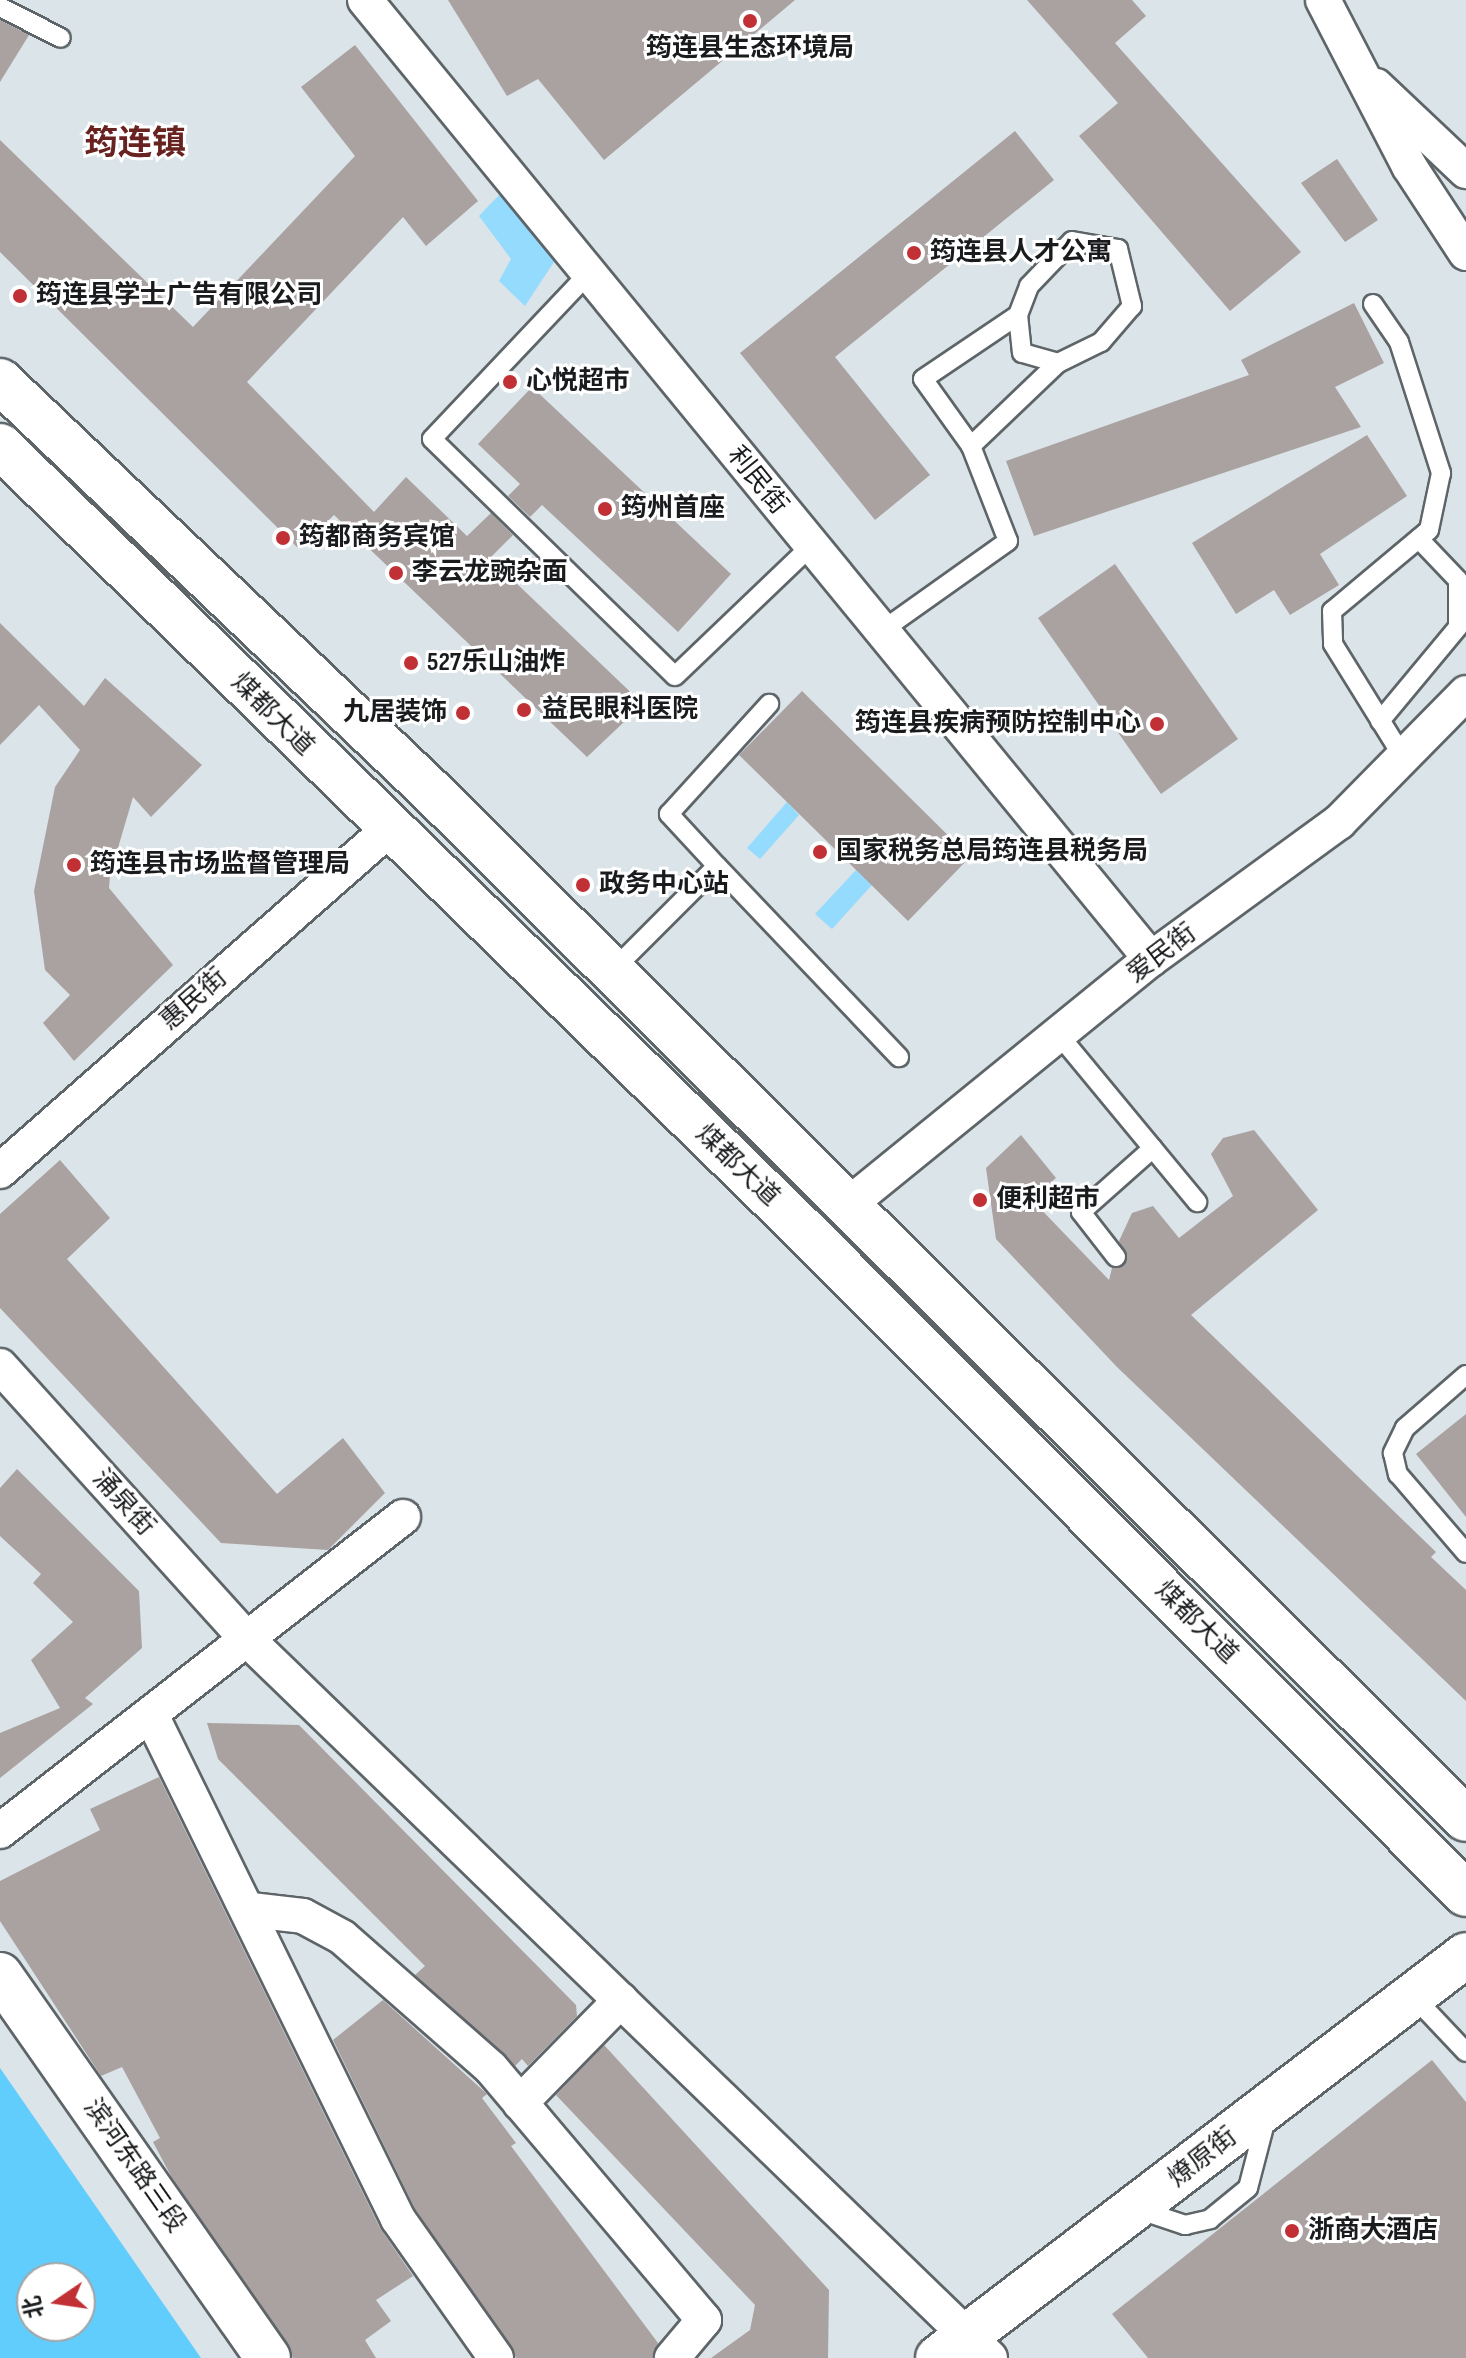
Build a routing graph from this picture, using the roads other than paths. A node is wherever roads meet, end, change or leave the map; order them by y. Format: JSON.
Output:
{"nodes":[{"id":1,"x":365,"y":0,"type":"edge"},
{"id":2,"x":1323,"y":0,"type":"edge"},
{"id":3,"x":0,"y":7,"type":"edge"},
{"id":4,"x":61,"y":38,"type":"dead end"},
{"id":5,"x":1359,"y":69,"type":"junction"},
{"id":6,"x":1466,"y":171,"type":"edge"},
{"id":7,"x":1466,"y":253,"type":"edge"},
{"id":8,"x":588,"y":274,"type":"junction"},
{"id":9,"x":1373,"y":304,"type":"dead end"},
{"id":10,"x":1018,"y":315,"type":"junction"},
{"id":11,"x":1058,"y":363,"type":"junction"},
{"id":12,"x":0,"y":381,"type":"edge"},
{"id":13,"x":0,"y":446,"type":"edge"},
{"id":14,"x":971,"y":446,"type":"junction"},
{"id":15,"x":1419,"y":539,"type":"junction"},
{"id":16,"x":810,"y":547,"type":"junction"},
{"id":17,"x":880,"y":632,"type":"junction"},
{"id":18,"x":1466,"y":693,"type":"edge"},
{"id":19,"x":769,"y":704,"type":"dead end"},
{"id":20,"x":1380,"y":721,"type":"junction"},
{"id":21,"x":1403,"y":757,"type":"junction"},
{"id":22,"x":388,"y":830,"type":"junction"},
{"id":23,"x":717,"y":866,"type":"junction"},
{"id":24,"x":1151,"y":959,"type":"junction"},
{"id":25,"x":612,"y":971,"type":"junction"},
{"id":26,"x":1059,"y":1035,"type":"junction"},
{"id":27,"x":899,"y":1057,"type":"dead end"},
{"id":28,"x":1153,"y":1148,"type":"junction"},
{"id":29,"x":0,"y":1171,"type":"edge"},
{"id":30,"x":1197,"y":1202,"type":"dead end"},
{"id":31,"x":848,"y":1205,"type":"junction"},
{"id":32,"x":810,"y":1236,"type":"junction"},
{"id":33,"x":1116,"y":1257,"type":"dead end"},
{"id":34,"x":0,"y":1366,"type":"edge"},
{"id":35,"x":1466,"y":1375,"type":"edge"},
{"id":36,"x":403,"y":1517,"type":"dead end"},
{"id":37,"x":1466,"y":1553,"type":"edge"},
{"id":38,"x":247,"y":1639,"type":"junction"},
{"id":39,"x":152,"y":1717,"type":"junction"},
{"id":40,"x":1466,"y":1819,"type":"edge"},
{"id":41,"x":0,"y":1831,"type":"edge"},
{"id":42,"x":1466,"y":1894,"type":"edge"},
{"id":43,"x":251,"y":1910,"type":"junction"},
{"id":44,"x":1466,"y":1955,"type":"edge"},
{"id":45,"x":0,"y":1975,"type":"edge"},
{"id":46,"x":1413,"y":1996,"type":"junction"},
{"id":47,"x":621,"y":2000,"type":"junction"},
{"id":48,"x":1466,"y":2052,"type":"edge"},
{"id":49,"x":520,"y":2103,"type":"junction"},
{"id":50,"x":966,"y":2351,"type":"edge"},
{"id":51,"x":268,"y":2358,"type":"edge"},
{"id":52,"x":496,"y":2358,"type":"edge"},
{"id":53,"x":672,"y":2358,"type":"edge"}],
"edges":[{"from":1,"to":8,"type":"street","name":"利民街"},
{"from":2,"to":5,"type":"street"},
{"from":3,"to":4,"type":"lane"},
{"from":5,"to":6,"type":"street"},
{"from":5,"to":7,"type":"street"},
{"from":8,"to":16,"type":"street","name":"利民街"},
{"from":8,"to":16,"type":"lane"},
{"from":9,"to":15,"type":"lane"},
{"from":10,"to":11,"type":"lane"},
{"from":10,"to":11,"type":"lane"},
{"from":10,"to":14,"type":"lane"},
{"from":11,"to":14,"type":"lane"},
{"from":12,"to":25,"type":"main road","name":"煤都大道"},
{"from":13,"to":22,"type":"main road","name":"煤都大道"},
{"from":14,"to":17,"type":"lane"},
{"from":15,"to":20,"type":"lane"},
{"from":15,"to":20,"type":"lane"},
{"from":16,"to":17,"type":"street","name":"利民街"},
{"from":17,"to":24,"type":"street","name":"利民街"},
{"from":18,"to":21,"type":"street","name":"爱民街"},
{"from":19,"to":23,"type":"lane"},
{"from":20,"to":21,"type":"lane"},
{"from":21,"to":24,"type":"street","name":"爱民街"},
{"from":22,"to":29,"type":"street","name":"惠民街"},
{"from":22,"to":32,"type":"main road","name":"煤都大道"},
{"from":23,"to":25,"type":"lane"},
{"from":23,"to":27,"type":"lane"},
{"from":24,"to":26,"type":"street","name":"爱民街"},
{"from":25,"to":31,"type":"main road","name":"煤都大道"},
{"from":26,"to":28,"type":"lane"},
{"from":26,"to":31,"type":"street","name":"爱民街"},
{"from":28,"to":30,"type":"lane"},
{"from":28,"to":33,"type":"lane"},
{"from":31,"to":32,"type":"main road"},
{"from":31,"to":40,"type":"main road","name":"煤都大道"},
{"from":32,"to":42,"type":"main road","name":"煤都大道"},
{"from":34,"to":38,"type":"street","name":"涌泉街"},
{"from":35,"to":37,"type":"lane"},
{"from":36,"to":38,"type":"street"},
{"from":38,"to":39,"type":"street"},
{"from":38,"to":47,"type":"street","name":"涌泉街"},
{"from":39,"to":41,"type":"street"},
{"from":39,"to":43,"type":"street"},
{"from":43,"to":49,"type":"street"},
{"from":43,"to":52,"type":"street"},
{"from":44,"to":46,"type":"main road","name":"燎原街"},
{"from":45,"to":51,"type":"main road","name":"滨河东路三段"},
{"from":46,"to":48,"type":"lane"},
{"from":46,"to":50,"type":"main road","name":"燎原街"},
{"from":47,"to":49,"type":"street"},
{"from":47,"to":50,"type":"street","name":"涌泉街"},
{"from":49,"to":53,"type":"street"}]}
